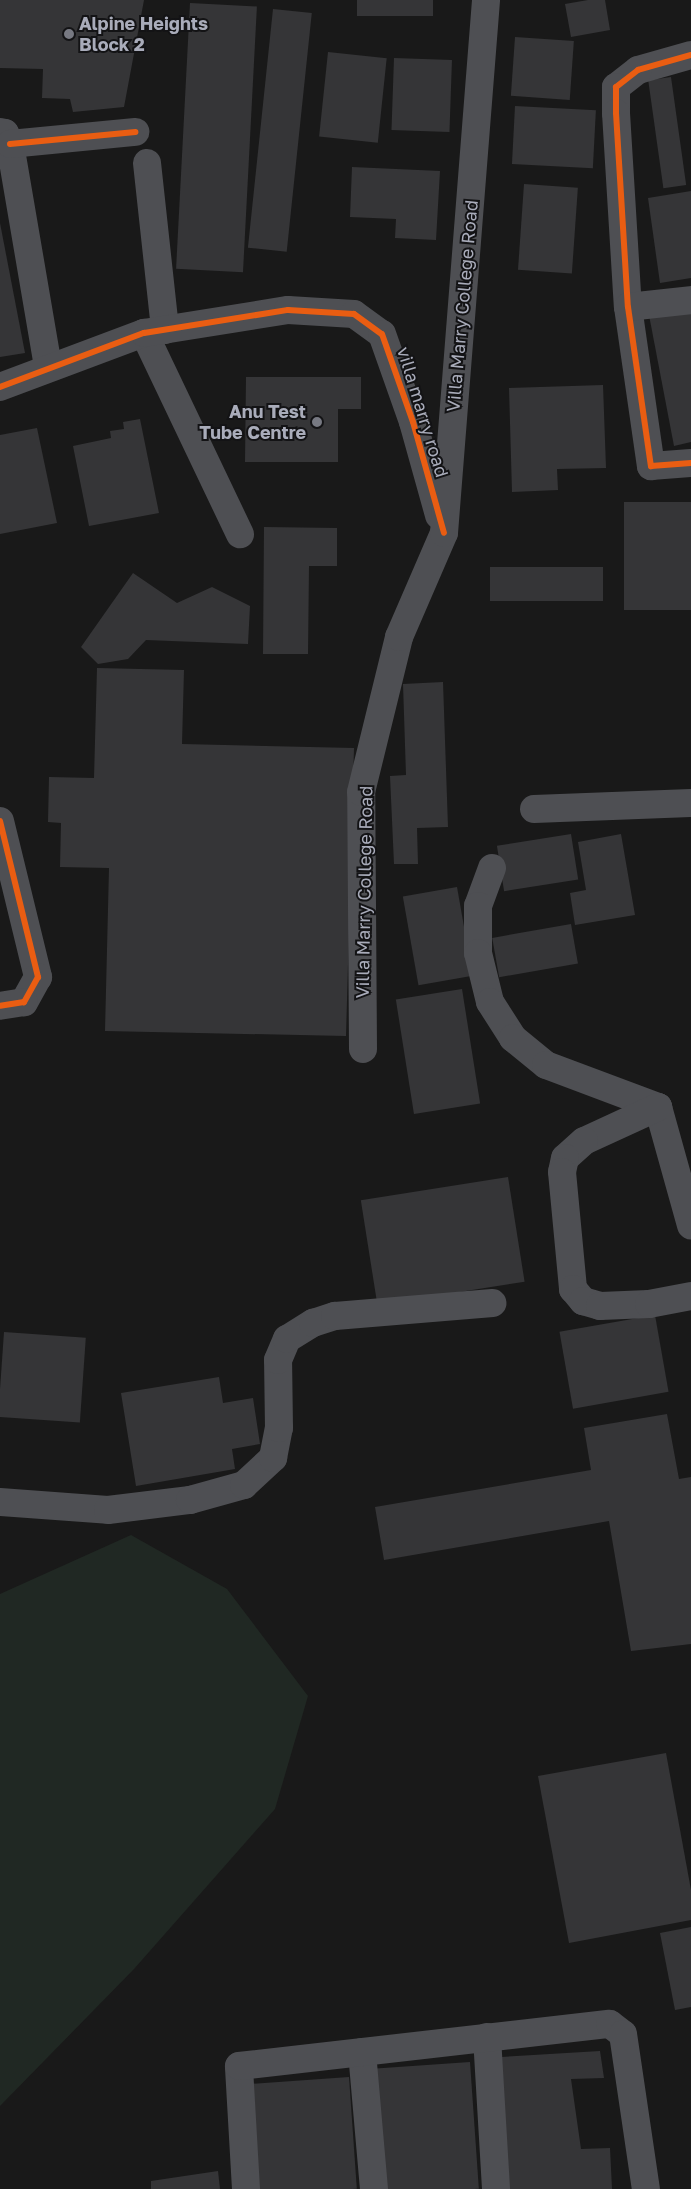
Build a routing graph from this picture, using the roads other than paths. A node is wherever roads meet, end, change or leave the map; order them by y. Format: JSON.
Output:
{"nodes":[{"id":1,"x":486,"y":0,"type":"edge"},
{"id":2,"x":691,"y":55,"type":"edge"},
{"id":3,"x":135,"y":132,"type":"dead end"},
{"id":4,"x":5,"y":138,"type":"edge"},
{"id":5,"x":147,"y":163,"type":"dead end"},
{"id":6,"x":691,"y":300,"type":"edge"},
{"id":7,"x":628,"y":307,"type":"junction"},
{"id":8,"x":155,"y":331,"type":"junction"},
{"id":9,"x":48,"y":367,"type":"junction"},
{"id":10,"x":0,"y":387,"type":"edge"},
{"id":11,"x":691,"y":463,"type":"edge"},
{"id":12,"x":444,"y":533,"type":"junction"},
{"id":13,"x":240,"y":534,"type":"dead end"},
{"id":14,"x":691,"y":803,"type":"edge"},
{"id":15,"x":534,"y":809,"type":"dead end"},
{"id":16,"x":0,"y":821,"type":"edge"},
{"id":17,"x":492,"y":868,"type":"dead end"},
{"id":18,"x":0,"y":1006,"type":"edge"},
{"id":19,"x":363,"y":1049,"type":"dead end"},
{"id":20,"x":658,"y":1107,"type":"junction"},
{"id":21,"x":691,"y":1225,"type":"edge"},
{"id":22,"x":691,"y":1296,"type":"edge"},
{"id":23,"x":492,"y":1303,"type":"dead end"},
{"id":24,"x":0,"y":1502,"type":"edge"},
{"id":25,"x":487,"y":2037,"type":"junction"},
{"id":26,"x":362,"y":2052,"type":"junction"},
{"id":27,"x":246,"y":2189,"type":"edge"},
{"id":28,"x":374,"y":2189,"type":"edge"},
{"id":29,"x":496,"y":2189,"type":"edge"},
{"id":30,"x":646,"y":2189,"type":"edge"}],
"edges":[{"from":1,"to":12,"type":"street","name":"Villa Marry College Road"},
{"from":2,"to":7,"type":"street"},
{"from":3,"to":4,"type":"street"},
{"from":4,"to":9,"type":"street"},
{"from":5,"to":8,"type":"street"},
{"from":6,"to":7,"type":"street"},
{"from":7,"to":11,"type":"street"},
{"from":8,"to":9,"type":"street","name":"villa marry road"},
{"from":8,"to":12,"type":"street","name":"villa marry road"},
{"from":8,"to":13,"type":"street"},
{"from":9,"to":10,"type":"street","name":"villa marry road"},
{"from":12,"to":19,"type":"street","name":"Villa Marry College Road"},
{"from":14,"to":15,"type":"street"},
{"from":16,"to":18,"type":"street"},
{"from":17,"to":20,"type":"street"},
{"from":20,"to":21,"type":"street"},
{"from":20,"to":22,"type":"street"},
{"from":23,"to":24,"type":"street"},
{"from":25,"to":26,"type":"street"},
{"from":25,"to":29,"type":"street"},
{"from":25,"to":30,"type":"street"},
{"from":26,"to":27,"type":"street"},
{"from":26,"to":28,"type":"street"}]}
